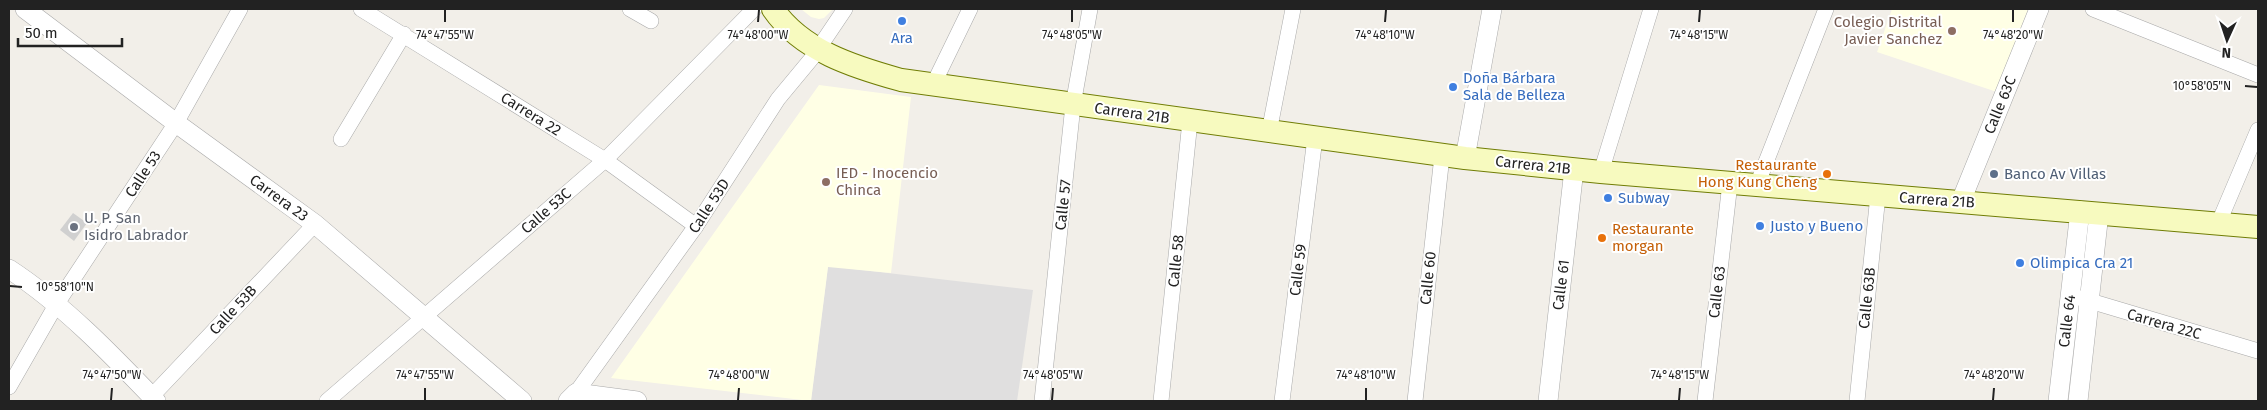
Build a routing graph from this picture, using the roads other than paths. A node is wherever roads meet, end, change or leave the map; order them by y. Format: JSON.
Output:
{"nodes":[{"id":1,"x":26,"y":9,"type":"edge"},
{"id":2,"x":240,"y":9,"type":"edge"},
{"id":3,"x":361,"y":9,"type":"edge"},
{"id":4,"x":630,"y":9,"type":"edge"},
{"id":5,"x":754,"y":9,"type":"edge"},
{"id":6,"x":772,"y":9,"type":"edge"},
{"id":7,"x":845,"y":9,"type":"edge"},
{"id":8,"x":970,"y":9,"type":"edge"},
{"id":9,"x":1090,"y":9,"type":"edge"},
{"id":10,"x":1293,"y":9,"type":"edge"},
{"id":11,"x":1492,"y":9,"type":"edge"},
{"id":12,"x":1651,"y":9,"type":"edge"},
{"id":13,"x":1826,"y":9,"type":"edge"},
{"id":14,"x":2039,"y":9,"type":"edge"},
{"id":15,"x":2093,"y":9,"type":"edge"},
{"id":16,"x":651,"y":21,"type":"dead end"},
{"id":17,"x":404,"y":34,"type":"junction"},
{"id":18,"x":818,"y":48,"type":"junction"},
{"id":19,"x":2258,"y":75,"type":"edge"},
{"id":20,"x":933,"y":85,"type":"junction"},
{"id":21,"x":1073,"y":105,"type":"junction"},
{"id":22,"x":1190,"y":121,"type":"junction"},
{"id":23,"x":176,"y":123,"type":"junction"},
{"id":24,"x":2258,"y":130,"type":"edge"},
{"id":25,"x":1269,"y":132,"type":"junction"},
{"id":26,"x":1315,"y":138,"type":"junction"},
{"id":27,"x":341,"y":139,"type":"dead end"},
{"id":28,"x":1442,"y":156,"type":"junction"},
{"id":29,"x":1465,"y":158,"type":"junction"},
{"id":30,"x":605,"y":160,"type":"junction"},
{"id":31,"x":1574,"y":170,"type":"junction"},
{"id":32,"x":1601,"y":172,"type":"junction"},
{"id":33,"x":1730,"y":183,"type":"junction"},
{"id":34,"x":1757,"y":185,"type":"junction"},
{"id":35,"x":1878,"y":195,"type":"junction"},
{"id":36,"x":1961,"y":201,"type":"junction"},
{"id":37,"x":2089,"y":212,"type":"junction"},
{"id":38,"x":2219,"y":222,"type":"junction"},
{"id":39,"x":315,"y":224,"type":"junction"},
{"id":40,"x":696,"y":226,"type":"junction"},
{"id":41,"x":2258,"y":227,"type":"edge"},
{"id":42,"x":9,"y":269,"type":"edge"},
{"id":43,"x":2070,"y":294,"type":"junction"},
{"id":44,"x":2090,"y":302,"type":"junction"},
{"id":45,"x":56,"y":305,"type":"junction"},
{"id":46,"x":424,"y":316,"type":"junction"},
{"id":47,"x":2258,"y":351,"type":"edge"},
{"id":48,"x":9,"y":387,"type":"edge"},
{"id":49,"x":572,"y":397,"type":"edge"},
{"id":50,"x":153,"y":399,"type":"edge"},
{"id":51,"x":327,"y":401,"type":"edge"},
{"id":52,"x":522,"y":401,"type":"edge"},
{"id":53,"x":637,"y":401,"type":"edge"},
{"id":54,"x":1042,"y":401,"type":"edge"},
{"id":55,"x":1161,"y":401,"type":"edge"},
{"id":56,"x":1282,"y":401,"type":"edge"},
{"id":57,"x":1415,"y":401,"type":"edge"},
{"id":58,"x":1548,"y":401,"type":"edge"},
{"id":59,"x":1705,"y":401,"type":"edge"},
{"id":60,"x":1857,"y":401,"type":"edge"},
{"id":61,"x":2058,"y":401,"type":"edge"},
{"id":62,"x":2078,"y":401,"type":"edge"}],
"edges":[{"from":1,"to":23,"type":"street","name":"Carrera 23"},
{"from":2,"to":23,"type":"street","name":"Calle 53"},
{"from":3,"to":17,"type":"street","name":"Carrera 22"},
{"from":4,"to":16,"type":"street"},
{"from":5,"to":30,"type":"street","name":"Calle 53C"},
{"from":6,"to":18,"type":"main road","name":"Carrera 21B"},
{"from":7,"to":18,"type":"street","name":"Calle 53D"},
{"from":8,"to":20,"type":"street"},
{"from":9,"to":21,"type":"street","name":"Calle 57"},
{"from":10,"to":25,"type":"street"},
{"from":11,"to":29,"type":"street"},
{"from":12,"to":32,"type":"street"},
{"from":13,"to":34,"type":"street"},
{"from":14,"to":36,"type":"street","name":"Calle 63C"},
{"from":15,"to":19,"type":"street"},
{"from":17,"to":27,"type":"street"},
{"from":17,"to":30,"type":"street","name":"Carrera 22"},
{"from":18,"to":20,"type":"main road","name":"Carrera 21B"},
{"from":18,"to":40,"type":"street","name":"Calle 53D"},
{"from":20,"to":21,"type":"main road","name":"Carrera 21B"},
{"from":21,"to":22,"type":"main road","name":"Carrera 21B"},
{"from":21,"to":54,"type":"street","name":"Calle 57"},
{"from":22,"to":25,"type":"main road","name":"Carrera 21B"},
{"from":22,"to":55,"type":"street","name":"Calle 58"},
{"from":23,"to":39,"type":"street","name":"Carrera 23"},
{"from":23,"to":45,"type":"street","name":"Calle 53"},
{"from":24,"to":38,"type":"street"},
{"from":25,"to":26,"type":"main road","name":"Carrera 21B"},
{"from":26,"to":28,"type":"main road","name":"Carrera 21B"},
{"from":26,"to":56,"type":"street","name":"Calle 59"},
{"from":28,"to":29,"type":"main road","name":"Carrera 21B"},
{"from":28,"to":57,"type":"street","name":"Calle 60"},
{"from":29,"to":31,"type":"main road","name":"Carrera 21B"},
{"from":30,"to":40,"type":"street","name":"Carrera 22"},
{"from":30,"to":46,"type":"street","name":"Calle 53C"},
{"from":31,"to":32,"type":"main road","name":"Carrera 21B"},
{"from":31,"to":58,"type":"street","name":"Calle 61"},
{"from":32,"to":33,"type":"main road","name":"Carrera 21B"},
{"from":33,"to":34,"type":"main road","name":"Carrera 21B"},
{"from":33,"to":59,"type":"street","name":"Calle 63"},
{"from":34,"to":35,"type":"main road","name":"Carrera 21B"},
{"from":35,"to":36,"type":"main road","name":"Carrera 21B"},
{"from":35,"to":60,"type":"street","name":"Calle 63B"},
{"from":36,"to":37,"type":"main road","name":"Carrera 21B"},
{"from":37,"to":38,"type":"main road","name":"Carrera 21B"},
{"from":37,"to":43,"type":"street","name":"Calle 64"},
{"from":37,"to":44,"type":"street","name":"Calle 64"},
{"from":38,"to":41,"type":"main road","name":"Carrera 21B"},
{"from":39,"to":46,"type":"street","name":"Carrera 23"},
{"from":39,"to":50,"type":"street","name":"Calle 53B"},
{"from":40,"to":49,"type":"street","name":"Calle 53D"},
{"from":42,"to":45,"type":"street"},
{"from":43,"to":44,"type":"street","name":"Carrera 22C"},
{"from":43,"to":61,"type":"street","name":"Calle 64"},
{"from":44,"to":47,"type":"street","name":"Carrera 22C"},
{"from":44,"to":62,"type":"street","name":"Calle 64"},
{"from":45,"to":48,"type":"street","name":"Calle 53"},
{"from":45,"to":50,"type":"street"},
{"from":46,"to":51,"type":"street","name":"Calle 53C"},
{"from":46,"to":52,"type":"street","name":"Carrera 23"},
{"from":49,"to":53,"type":"street"}]}
